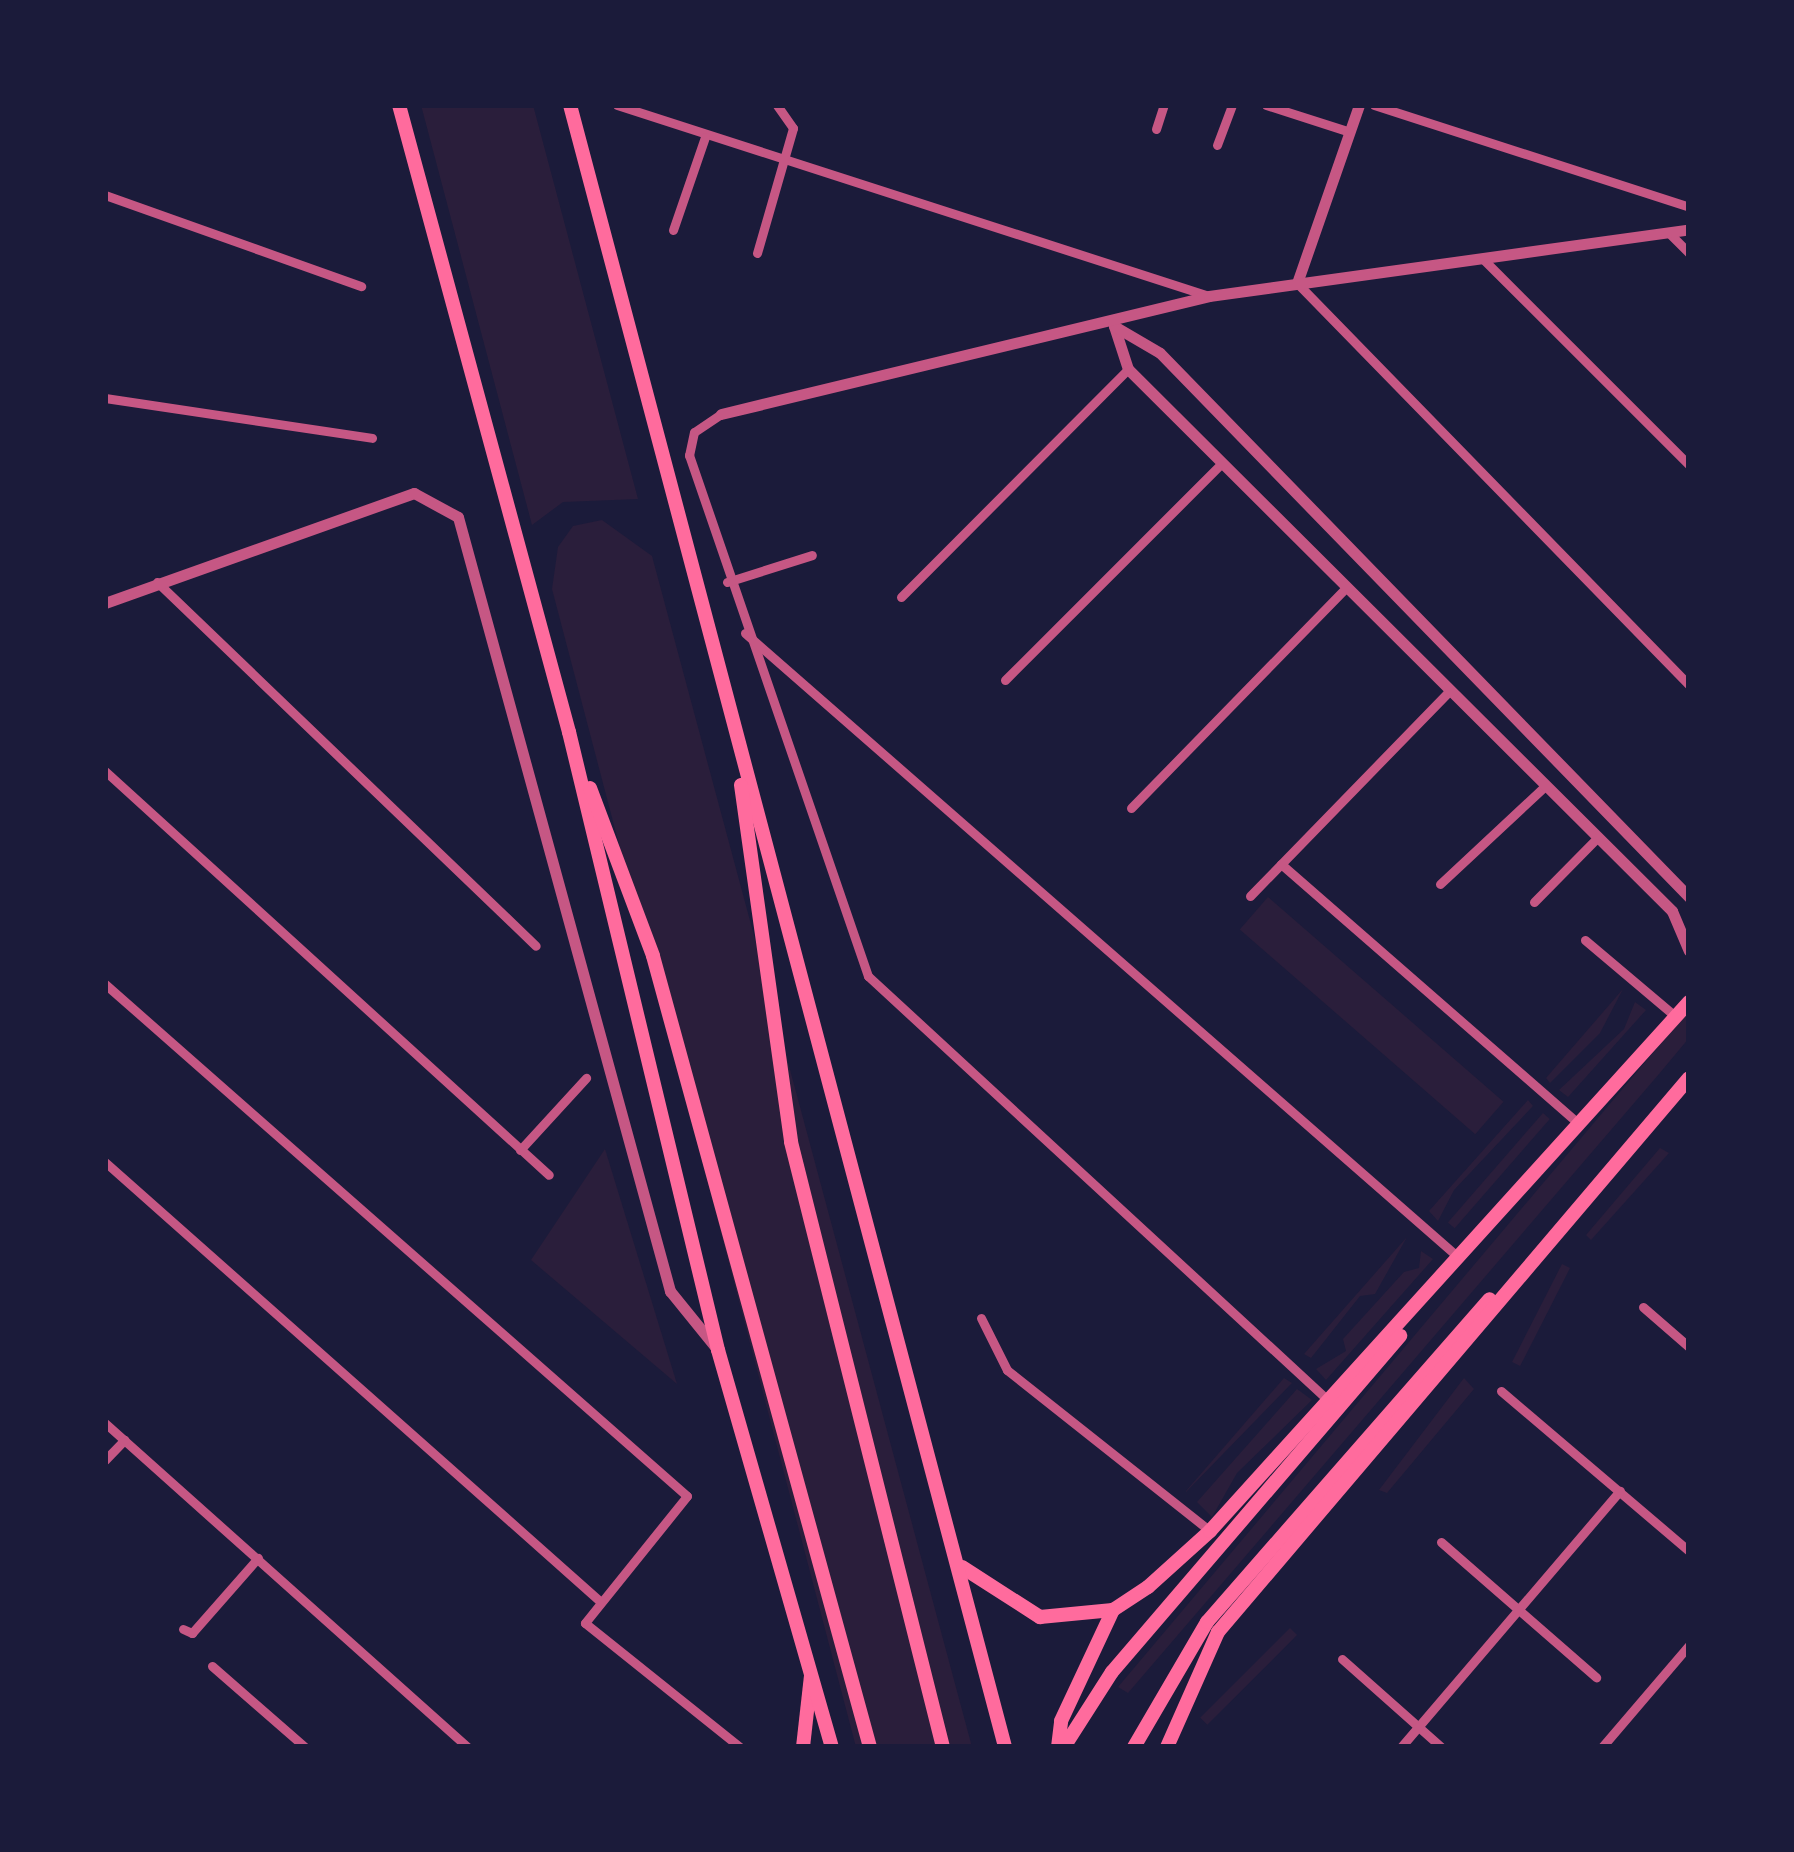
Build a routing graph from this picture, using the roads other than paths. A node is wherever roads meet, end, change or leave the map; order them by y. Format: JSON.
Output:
{"nodes":[{"id":1,"x":399,"y":105,"type":"edge"},
{"id":2,"x":570,"y":105,"type":"edge"},
{"id":3,"x":618,"y":105,"type":"edge"},
{"id":4,"x":776,"y":105,"type":"edge"},
{"id":5,"x":1164,"y":105,"type":"edge"},
{"id":6,"x":1232,"y":105,"type":"edge"},
{"id":7,"x":1266,"y":105,"type":"edge"},
{"id":8,"x":1359,"y":105,"type":"edge"},
{"id":9,"x":1374,"y":105,"type":"edge"},
{"id":10,"x":1156,"y":129,"type":"dead end"},
{"id":11,"x":1350,"y":132,"type":"junction"},
{"id":12,"x":705,"y":137,"type":"junction"},
{"id":13,"x":1218,"y":145,"type":"dead end"},
{"id":14,"x":788,"y":163,"type":"junction"},
{"id":15,"x":105,"y":195,"type":"edge"},
{"id":16,"x":1689,"y":207,"type":"edge"},
{"id":17,"x":1689,"y":229,"type":"edge"},
{"id":18,"x":672,"y":230,"type":"dead end"},
{"id":19,"x":1668,"y":232,"type":"junction"},
{"id":20,"x":757,"y":253,"type":"dead end"},
{"id":21,"x":1689,"y":253,"type":"edge"},
{"id":22,"x":1482,"y":258,"type":"junction"},
{"id":23,"x":1297,"y":283,"type":"junction"},
{"id":24,"x":361,"y":286,"type":"dead end"},
{"id":25,"x":1210,"y":296,"type":"junction"},
{"id":26,"x":1114,"y":326,"type":"junction"},
{"id":27,"x":1128,"y":370,"type":"junction"},
{"id":28,"x":105,"y":398,"type":"edge"},
{"id":29,"x":721,"y":414,"type":"joint"},
{"id":30,"x":372,"y":438,"type":"dead end"},
{"id":31,"x":1222,"y":462,"type":"junction"},
{"id":32,"x":1689,"y":465,"type":"edge"},
{"id":33,"x":812,"y":556,"type":"dead end"},
{"id":34,"x":157,"y":582,"type":"junction"},
{"id":35,"x":727,"y":582,"type":"junction"},
{"id":36,"x":1347,"y":588,"type":"junction"},
{"id":37,"x":901,"y":597,"type":"dead end"},
{"id":38,"x":105,"y":603,"type":"edge"},
{"id":39,"x":742,"y":630,"type":"junction"},
{"id":40,"x":1005,"y":680,"type":"dead end"},
{"id":41,"x":1689,"y":685,"type":"edge"},
{"id":42,"x":1450,"y":690,"type":"junction"},
{"id":43,"x":569,"y":732,"type":"junction"},
{"id":44,"x":736,"y":741,"type":"junction"},
{"id":45,"x":105,"y":770,"type":"edge"},
{"id":46,"x":1546,"y":785,"type":"junction"},
{"id":47,"x":1131,"y":808,"type":"dead end"},
{"id":48,"x":1598,"y":837,"type":"junction"},
{"id":49,"x":1281,"y":864,"type":"junction"},
{"id":50,"x":1440,"y":884,"type":"dead end"},
{"id":51,"x":1688,"y":894,"type":"edge"},
{"id":52,"x":1250,"y":896,"type":"dead end"},
{"id":53,"x":1534,"y":902,"type":"dead end"},
{"id":54,"x":1672,"y":911,"type":"junction"},
{"id":55,"x":1585,"y":940,"type":"dead end"},
{"id":56,"x":536,"y":946,"type":"dead end"},
{"id":57,"x":1689,"y":951,"type":"edge"},
{"id":58,"x":105,"y":984,"type":"edge"},
{"id":59,"x":1689,"y":1002,"type":"edge"},
{"id":60,"x":1676,"y":1016,"type":"junction"},
{"id":61,"x":586,"y":1078,"type":"dead end"},
{"id":62,"x":1689,"y":1078,"type":"edge"},
{"id":63,"x":1577,"y":1122,"type":"junction"},
{"id":64,"x":520,"y":1150,"type":"junction"},
{"id":65,"x":105,"y":1162,"type":"edge"},
{"id":66,"x":549,"y":1175,"type":"dead end"},
{"id":67,"x":1493,"y":1217,"type":"junction"},
{"id":68,"x":1539,"y":1254,"type":"junction"},
{"id":69,"x":1458,"y":1257,"type":"junction"},
{"id":70,"x":1642,"y":1307,"type":"dead end"},
{"id":71,"x":980,"y":1318,"type":"dead end"},
{"id":72,"x":1689,"y":1348,"type":"edge"},
{"id":73,"x":718,"y":1350,"type":"junction"},
{"id":74,"x":1501,"y":1391,"type":"dead end"},
{"id":75,"x":1330,"y":1402,"type":"junction"},
{"id":76,"x":105,"y":1423,"type":"edge"},
{"id":77,"x":124,"y":1440,"type":"junction"},
{"id":78,"x":105,"y":1460,"type":"edge"},
{"id":79,"x":1620,"y":1492,"type":"junction"},
{"id":80,"x":1210,"y":1531,"type":"junction"},
{"id":81,"x":1441,"y":1542,"type":"dead end"},
{"id":82,"x":1689,"y":1550,"type":"edge"},
{"id":83,"x":258,"y":1558,"type":"junction"},
{"id":84,"x":962,"y":1567,"type":"junction"},
{"id":85,"x":602,"y":1602,"type":"junction"},
{"id":86,"x":1113,"y":1610,"type":"junction"},
{"id":87,"x":1518,"y":1610,"type":"junction"},
{"id":88,"x":183,"y":1629,"type":"dead end"},
{"id":89,"x":1689,"y":1645,"type":"edge"},
{"id":90,"x":1679,"y":1657,"type":"junction"},
{"id":91,"x":1342,"y":1659,"type":"dead end"},
{"id":92,"x":1689,"y":1665,"type":"edge"},
{"id":93,"x":212,"y":1666,"type":"dead end"},
{"id":94,"x":812,"y":1671,"type":"junction"},
{"id":95,"x":1596,"y":1677,"type":"dead end"},
{"id":96,"x":1418,"y":1727,"type":"junction"},
{"id":97,"x":305,"y":1747,"type":"edge"},
{"id":98,"x":467,"y":1747,"type":"edge"},
{"id":99,"x":740,"y":1747,"type":"edge"},
{"id":100,"x":802,"y":1747,"type":"edge"},
{"id":101,"x":832,"y":1747,"type":"edge"},
{"id":102,"x":870,"y":1747,"type":"edge"},
{"id":103,"x":943,"y":1747,"type":"edge"},
{"id":104,"x":1005,"y":1747,"type":"edge"},
{"id":105,"x":1061,"y":1747,"type":"edge"},
{"id":106,"x":1134,"y":1747,"type":"edge"},
{"id":107,"x":1167,"y":1747,"type":"edge"},
{"id":108,"x":1401,"y":1747,"type":"edge"},
{"id":109,"x":1441,"y":1747,"type":"edge"},
{"id":110,"x":1602,"y":1747,"type":"edge"}],
"edges":[{"from":1,"to":43,"type":"main road"},
{"from":2,"to":44,"type":"main road"},
{"from":3,"to":12,"type":"street"},
{"from":4,"to":14,"type":"street"},
{"from":5,"to":10,"type":"street"},
{"from":6,"to":13,"type":"street"},
{"from":7,"to":11,"type":"street"},
{"from":8,"to":11,"type":"street"},
{"from":9,"to":16,"type":"street"},
{"from":11,"to":23,"type":"street"},
{"from":12,"to":14,"type":"street"},
{"from":12,"to":18,"type":"street"},
{"from":14,"to":20,"type":"street"},
{"from":14,"to":25,"type":"street"},
{"from":15,"to":24,"type":"street"},
{"from":17,"to":19,"type":"street"},
{"from":19,"to":21,"type":"street"},
{"from":19,"to":22,"type":"street"},
{"from":22,"to":23,"type":"street"},
{"from":22,"to":32,"type":"street"},
{"from":23,"to":25,"type":"street"},
{"from":23,"to":41,"type":"street"},
{"from":25,"to":26,"type":"street"},
{"from":26,"to":27,"type":"street"},
{"from":26,"to":29,"type":"street"},
{"from":26,"to":51,"type":"street"},
{"from":27,"to":31,"type":"street"},
{"from":27,"to":37,"type":"street"},
{"from":28,"to":30,"type":"street"},
{"from":29,"to":35,"type":"street"},
{"from":31,"to":36,"type":"street"},
{"from":31,"to":40,"type":"street"},
{"from":33,"to":35,"type":"street"},
{"from":34,"to":38,"type":"street"},
{"from":34,"to":56,"type":"street"},
{"from":34,"to":73,"type":"street"},
{"from":35,"to":39,"type":"street"},
{"from":36,"to":42,"type":"street"},
{"from":36,"to":47,"type":"street"},
{"from":39,"to":69,"type":"street"},
{"from":39,"to":75,"type":"street"},
{"from":42,"to":46,"type":"street"},
{"from":42,"to":49,"type":"street"},
{"from":43,"to":73,"type":"main road"},
{"from":43,"to":102,"type":"main road"},
{"from":44,"to":84,"type":"main road"},
{"from":44,"to":103,"type":"main road"},
{"from":45,"to":64,"type":"street"},
{"from":46,"to":48,"type":"street"},
{"from":46,"to":50,"type":"street"},
{"from":48,"to":53,"type":"street"},
{"from":48,"to":54,"type":"street"},
{"from":49,"to":52,"type":"street"},
{"from":49,"to":63,"type":"street"},
{"from":51,"to":54,"type":"street"},
{"from":54,"to":57,"type":"street"},
{"from":55,"to":60,"type":"street"},
{"from":58,"to":85,"type":"street"},
{"from":59,"to":60,"type":"main road"},
{"from":60,"to":63,"type":"main road"},
{"from":61,"to":64,"type":"street"},
{"from":62,"to":68,"type":"main road"},
{"from":63,"to":67,"type":"main road"},
{"from":64,"to":66,"type":"street"},
{"from":65,"to":85,"type":"street"},
{"from":67,"to":69,"type":"main road"},
{"from":67,"to":105,"type":"main road"},
{"from":68,"to":106,"type":"main road"},
{"from":68,"to":107,"type":"main road"},
{"from":69,"to":75,"type":"main road"},
{"from":70,"to":72,"type":"street"},
{"from":71,"to":80,"type":"street"},
{"from":73,"to":94,"type":"main road"},
{"from":74,"to":79,"type":"street"},
{"from":75,"to":80,"type":"main road"},
{"from":76,"to":77,"type":"street"},
{"from":77,"to":78,"type":"street"},
{"from":77,"to":83,"type":"street"},
{"from":79,"to":82,"type":"street"},
{"from":79,"to":87,"type":"street"},
{"from":80,"to":86,"type":"main road"},
{"from":81,"to":87,"type":"street"},
{"from":83,"to":88,"type":"street"},
{"from":83,"to":98,"type":"street"},
{"from":84,"to":86,"type":"main road"},
{"from":84,"to":104,"type":"main road"},
{"from":85,"to":99,"type":"street"},
{"from":86,"to":105,"type":"main road"},
{"from":87,"to":95,"type":"street"},
{"from":87,"to":96,"type":"street"},
{"from":89,"to":90,"type":"street"},
{"from":90,"to":92,"type":"street"},
{"from":90,"to":110,"type":"street"},
{"from":91,"to":96,"type":"street"},
{"from":93,"to":97,"type":"street"},
{"from":94,"to":100,"type":"main road"},
{"from":94,"to":101,"type":"main road"},
{"from":96,"to":108,"type":"street"},
{"from":96,"to":109,"type":"street"}]}
